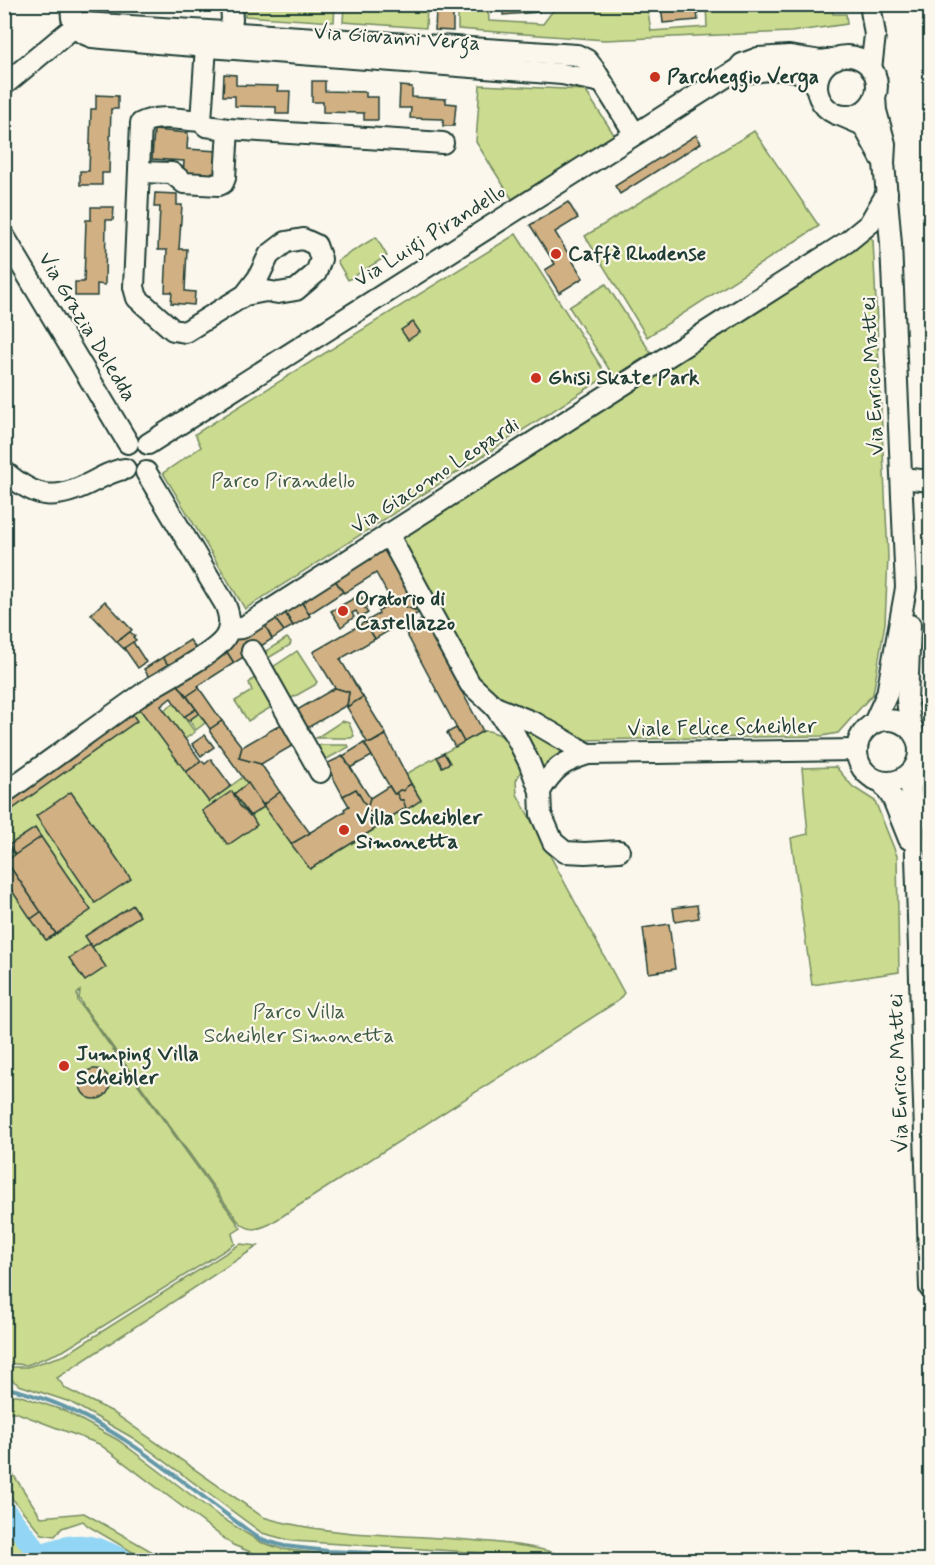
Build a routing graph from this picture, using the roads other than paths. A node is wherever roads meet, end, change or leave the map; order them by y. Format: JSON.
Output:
{"nodes":[{"id":1,"x":231,"y":4,"type":"edge"},
{"id":2,"x":870,"y":9,"type":"edge"},
{"id":3,"x":75,"y":22,"type":"edge"},
{"id":4,"x":220,"y":41,"type":"junction"},
{"id":5,"x":839,"y":57,"type":"junction"},
{"id":6,"x":738,"y":69,"type":"junction"},
{"id":7,"x":871,"y":69,"type":"junction"},
{"id":8,"x":4,"y":84,"type":"edge"},
{"id":9,"x":816,"y":87,"type":"junction"},
{"id":10,"x":875,"y":97,"type":"junction"},
{"id":11,"x":842,"y":116,"type":"junction"},
{"id":12,"x":201,"y":121,"type":"junction"},
{"id":13,"x":228,"y":129,"type":"junction"},
{"id":14,"x":635,"y":134,"type":"junction"},
{"id":15,"x":442,"y":143,"type":"dead end"},
{"id":16,"x":884,"y":163,"type":"junction"},
{"id":17,"x":139,"y":172,"type":"junction"},
{"id":18,"x":887,"y":193,"type":"junction"},
{"id":19,"x":4,"y":236,"type":"edge"},
{"id":20,"x":245,"y":295,"type":"dead end"},
{"id":21,"x":138,"y":444,"type":"junction"},
{"id":22,"x":125,"y":469,"type":"junction"},
{"id":23,"x":4,"y":471,"type":"edge"},
{"id":24,"x":146,"y":472,"type":"junction"},
{"id":25,"x":902,"y":478,"type":"junction"},
{"id":26,"x":930,"y":481,"type":"edge"},
{"id":27,"x":388,"y":534,"type":"junction"},
{"id":28,"x":906,"y":588,"type":"junction"},
{"id":29,"x":236,"y":631,"type":"junction"},
{"id":30,"x":252,"y":651,"type":"dead end"},
{"id":31,"x":495,"y":707,"type":"junction"},
{"id":32,"x":874,"y":723,"type":"junction"},
{"id":33,"x":921,"y":743,"type":"edge"},
{"id":34,"x":857,"y":750,"type":"junction"},
{"id":35,"x":588,"y":754,"type":"junction"},
{"id":36,"x":915,"y":768,"type":"junction"},
{"id":37,"x":320,"y":772,"type":"dead end"},
{"id":38,"x":882,"y":782,"type":"junction"},
{"id":39,"x":540,"y":791,"type":"junction"},
{"id":40,"x":4,"y":794,"type":"edge"},
{"id":41,"x":930,"y":807,"type":"edge"},
{"id":42,"x":915,"y":825,"type":"junction"},
{"id":43,"x":619,"y":851,"type":"dead end"},
{"id":44,"x":916,"y":856,"type":"junction"},
{"id":45,"x":930,"y":1287,"type":"edge"}],
"edges":[{"from":1,"to":4,"type":"street"},
{"from":2,"to":5,"type":"street"},
{"from":2,"to":7,"type":"street"},
{"from":3,"to":4,"type":"street","name":"Via Giovanni Verga"},
{"from":3,"to":4,"type":"street","name":"Via Giovanni Verga"},
{"from":3,"to":8,"type":"street"},
{"from":4,"to":12,"type":"street"},
{"from":4,"to":14,"type":"street","name":"Via Giovanni Verga"},
{"from":5,"to":6,"type":"street","name":"Via Luigi Pirandello"},
{"from":5,"to":7,"type":"street"},
{"from":5,"to":9,"type":"street"},
{"from":6,"to":9,"type":"street"},
{"from":6,"to":14,"type":"street","name":"Via Luigi Pirandello"},
{"from":7,"to":10,"type":"street"},
{"from":9,"to":11,"type":"street"},
{"from":10,"to":11,"type":"street"},
{"from":10,"to":16,"type":"street","name":"Via Enrico Mattei"},
{"from":11,"to":16,"type":"street","name":"Via Enrico Mattei"},
{"from":12,"to":13,"type":"street"},
{"from":12,"to":17,"type":"street"},
{"from":13,"to":15,"type":"street"},
{"from":13,"to":17,"type":"street"},
{"from":14,"to":21,"type":"street","name":"Via Luigi Pirandello"},
{"from":16,"to":18,"type":"street","name":"Via Enrico Mattei"},
{"from":17,"to":20,"type":"street"},
{"from":18,"to":25,"type":"street","name":"Via Enrico Mattei"},
{"from":18,"to":27,"type":"street","name":"Via Giacomo Leopardi"},
{"from":19,"to":21,"type":"street","name":"Via Grazia Deledda"},
{"from":21,"to":22,"type":"street"},
{"from":21,"to":24,"type":"street"},
{"from":22,"to":23,"type":"street"},
{"from":22,"to":24,"type":"street"},
{"from":24,"to":29,"type":"street"},
{"from":25,"to":26,"type":"street"},
{"from":25,"to":28,"type":"street","name":"Via Enrico Mattei"},
{"from":27,"to":29,"type":"street","name":"Via Giacomo Leopardi"},
{"from":27,"to":31,"type":"street"},
{"from":28,"to":32,"type":"street","name":"Via Enrico Mattei"},
{"from":28,"to":33,"type":"street","name":"Via Enrico Mattei"},
{"from":29,"to":40,"type":"street","name":"Via Giacomo Leopardi"},
{"from":30,"to":37,"type":"street"},
{"from":31,"to":35,"type":"street"},
{"from":31,"to":39,"type":"street"},
{"from":32,"to":33,"type":"street"},
{"from":32,"to":34,"type":"street"},
{"from":33,"to":36,"type":"street"},
{"from":34,"to":35,"type":"street","name":"Viale Felice Scheibler"},
{"from":34,"to":38,"type":"street"},
{"from":35,"to":39,"type":"street","name":"Viale Felice Scheibler"},
{"from":36,"to":38,"type":"street"},
{"from":36,"to":42,"type":"street","name":"Via Enrico Mattei"},
{"from":38,"to":44,"type":"street","name":"Via Enrico Mattei"},
{"from":39,"to":43,"type":"street"},
{"from":41,"to":42,"type":"street"},
{"from":42,"to":44,"type":"street","name":"Via Enrico Mattei"},
{"from":44,"to":45,"type":"street","name":"Via Enrico Mattei"}]}
